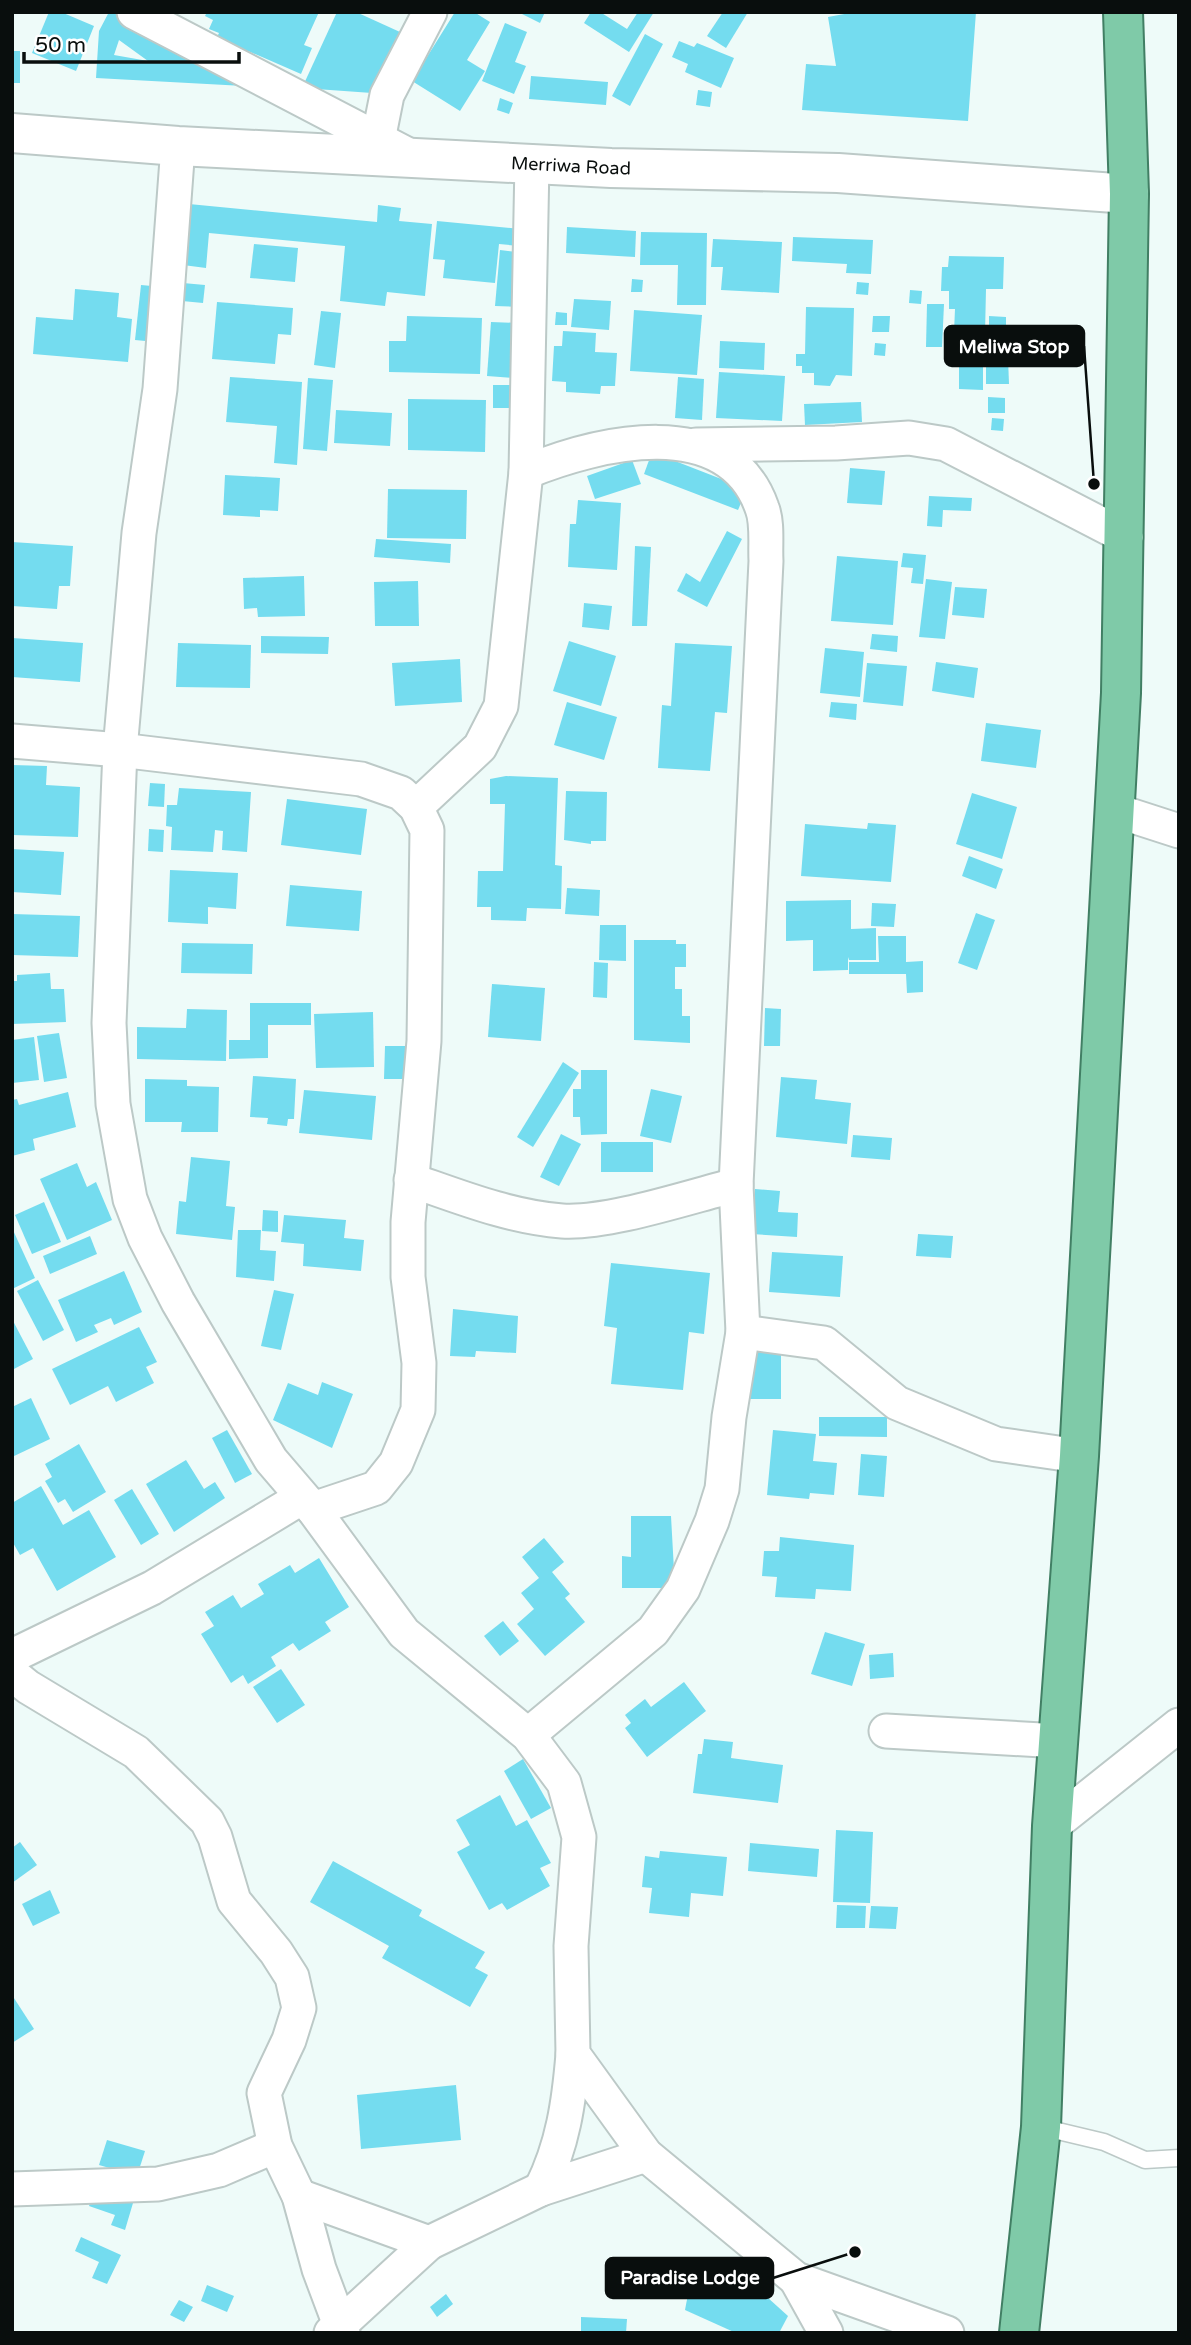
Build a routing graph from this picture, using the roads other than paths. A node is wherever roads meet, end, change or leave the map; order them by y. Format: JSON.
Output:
{"nodes":[{"id":1,"x":134,"y":12,"type":"edge"},
{"id":2,"x":430,"y":12,"type":"edge"},
{"id":3,"x":1123,"y":12,"type":"edge"},
{"id":4,"x":12,"y":133,"type":"edge"},
{"id":5,"x":178,"y":146,"type":"junction"},
{"id":6,"x":394,"y":148,"type":"junction"},
{"id":7,"x":532,"y":162,"type":"junction"},
{"id":8,"x":1129,"y":194,"type":"junction"},
{"id":9,"x":692,"y":445,"type":"junction"},
{"id":10,"x":526,"y":472,"type":"junction"},
{"id":11,"x":1126,"y":537,"type":"junction"},
{"id":12,"x":12,"y":741,"type":"edge"},
{"id":13,"x":120,"y":750,"type":"junction"},
{"id":14,"x":416,"y":807,"type":"junction"},
{"id":15,"x":1114,"y":810,"type":"junction"},
{"id":16,"x":1179,"y":831,"type":"edge"},
{"id":17,"x":411,"y":1180,"type":"junction"},
{"id":18,"x":736,"y":1185,"type":"junction"},
{"id":19,"x":743,"y":1332,"type":"junction"},
{"id":20,"x":1079,"y":1455,"type":"junction"},
{"id":21,"x":307,"y":1504,"type":"junction"},
{"id":22,"x":12,"y":1656,"type":"edge"},
{"id":23,"x":12,"y":1674,"type":"edge"},
{"id":24,"x":1179,"y":1725,"type":"edge"},
{"id":25,"x":886,"y":1731,"type":"dead end"},
{"id":26,"x":528,"y":1735,"type":"junction"},
{"id":27,"x":1059,"y":1741,"type":"junction"},
{"id":28,"x":1052,"y":1826,"type":"junction"},
{"id":29,"x":573,"y":2054,"type":"junction"},
{"id":30,"x":1041,"y":2127,"type":"junction"},
{"id":31,"x":275,"y":2146,"type":"junction"},
{"id":32,"x":646,"y":2155,"type":"junction"},
{"id":33,"x":1179,"y":2158,"type":"edge"},
{"id":34,"x":12,"y":2189,"type":"edge"},
{"id":35,"x":541,"y":2189,"type":"junction"},
{"id":36,"x":299,"y":2196,"type":"junction"},
{"id":37,"x":429,"y":2243,"type":"junction"},
{"id":38,"x":796,"y":2279,"type":"junction"},
{"id":39,"x":338,"y":2331,"type":"edge"},
{"id":40,"x":827,"y":2333,"type":"edge"},
{"id":41,"x":947,"y":2333,"type":"edge"},
{"id":42,"x":1019,"y":2333,"type":"edge"}],
"edges":[{"from":1,"to":6,"type":"street"},
{"from":2,"to":6,"type":"street"},
{"from":3,"to":8,"type":"highway"},
{"from":4,"to":5,"type":"street","name":"Merriwa Road"},
{"from":5,"to":6,"type":"street","name":"Merriwa Road"},
{"from":5,"to":13,"type":"street"},
{"from":6,"to":7,"type":"street","name":"Merriwa Road"},
{"from":7,"to":8,"type":"street","name":"Merriwa Road"},
{"from":7,"to":10,"type":"street"},
{"from":8,"to":11,"type":"highway"},
{"from":9,"to":10,"type":"street"},
{"from":9,"to":11,"type":"street"},
{"from":9,"to":18,"type":"street"},
{"from":10,"to":14,"type":"street"},
{"from":11,"to":15,"type":"highway"},
{"from":12,"to":13,"type":"street"},
{"from":13,"to":14,"type":"street"},
{"from":13,"to":21,"type":"street"},
{"from":14,"to":17,"type":"street"},
{"from":15,"to":16,"type":"street"},
{"from":15,"to":20,"type":"highway"},
{"from":17,"to":18,"type":"street"},
{"from":17,"to":21,"type":"street"},
{"from":18,"to":19,"type":"street"},
{"from":19,"to":20,"type":"street"},
{"from":19,"to":26,"type":"street"},
{"from":20,"to":27,"type":"highway"},
{"from":21,"to":22,"type":"street"},
{"from":21,"to":26,"type":"street"},
{"from":23,"to":31,"type":"street"},
{"from":24,"to":28,"type":"street"},
{"from":25,"to":27,"type":"street"},
{"from":26,"to":29,"type":"street"},
{"from":27,"to":28,"type":"highway"},
{"from":28,"to":30,"type":"highway"},
{"from":29,"to":32,"type":"street"},
{"from":29,"to":35,"type":"street"},
{"from":30,"to":33,"type":"lane"},
{"from":30,"to":42,"type":"highway"},
{"from":31,"to":34,"type":"street"},
{"from":31,"to":36,"type":"street"},
{"from":32,"to":35,"type":"street"},
{"from":32,"to":38,"type":"street"},
{"from":35,"to":37,"type":"street"},
{"from":36,"to":37,"type":"street"},
{"from":36,"to":39,"type":"street"},
{"from":37,"to":39,"type":"street"},
{"from":38,"to":40,"type":"street"},
{"from":38,"to":41,"type":"street"}]}
